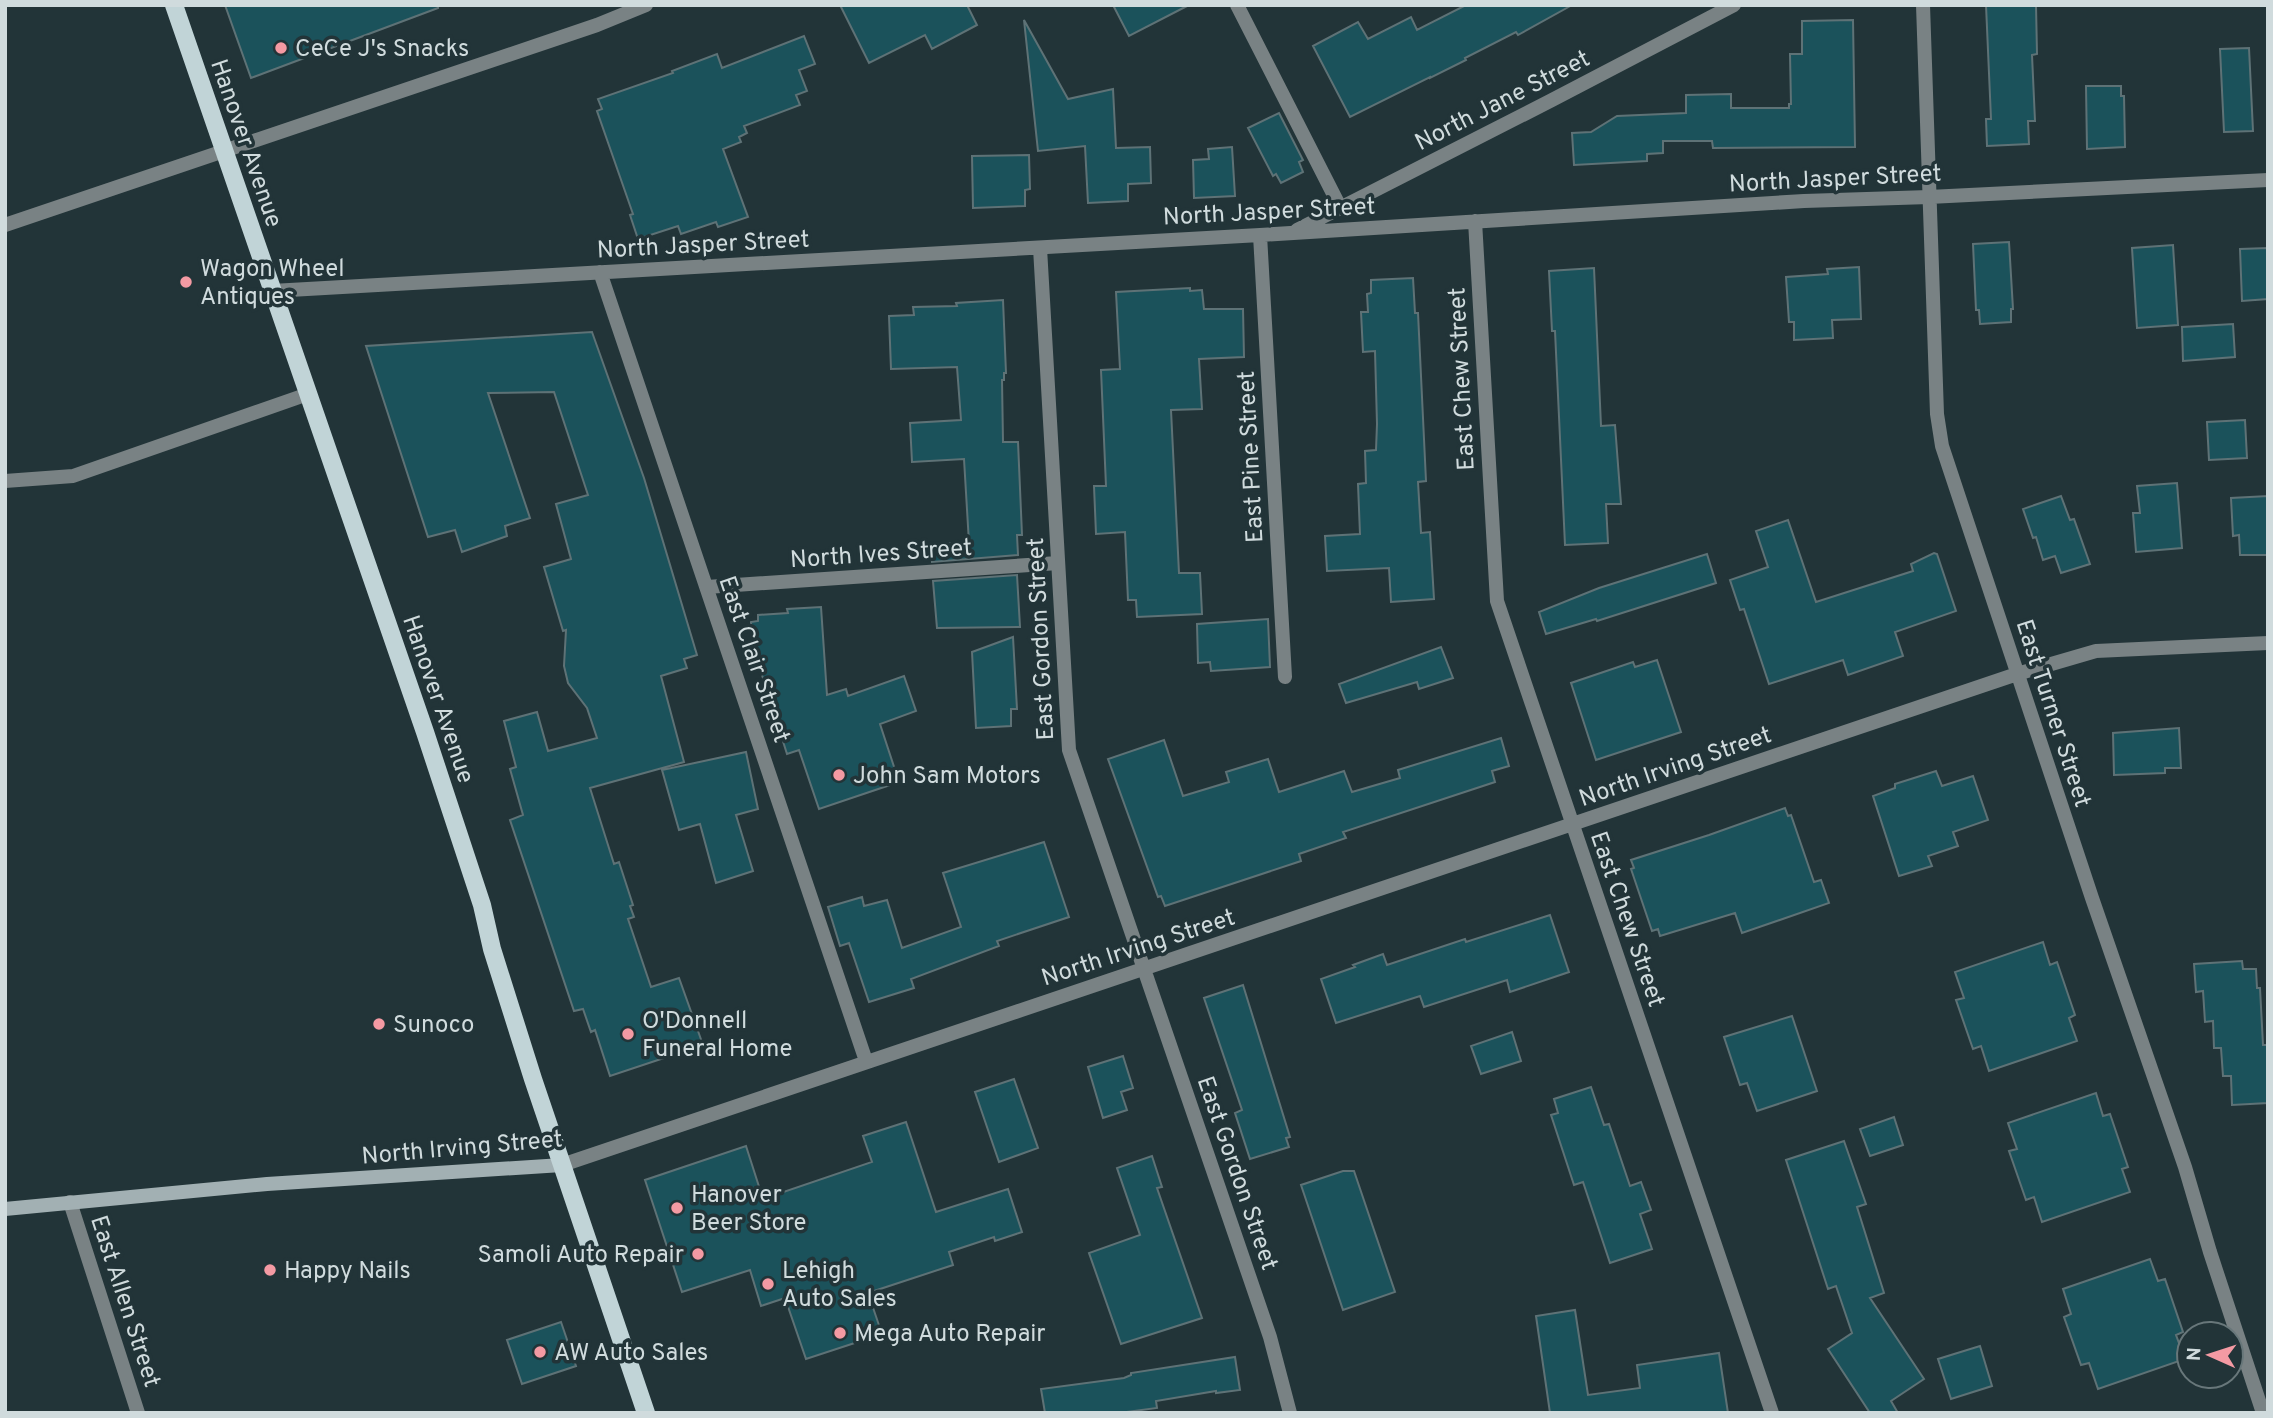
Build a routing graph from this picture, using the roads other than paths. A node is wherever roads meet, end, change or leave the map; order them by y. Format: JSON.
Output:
{"nodes":[{"id":1,"x":174,"y":5,"type":"edge"},
{"id":2,"x":646,"y":5,"type":"edge"},
{"id":3,"x":1237,"y":5,"type":"edge"},
{"id":4,"x":1734,"y":5,"type":"edge"},
{"id":5,"x":1923,"y":5,"type":"edge"},
{"id":6,"x":224,"y":152,"type":"junction"},
{"id":7,"x":2268,"y":180,"type":"edge"},
{"id":8,"x":1929,"y":197,"type":"junction"},
{"id":9,"x":1341,"y":209,"type":"junction"},
{"id":10,"x":1475,"y":221,"type":"junction"},
{"id":11,"x":5,"y":225,"type":"edge"},
{"id":12,"x":1289,"y":233,"type":"junction"},
{"id":13,"x":1260,"y":235,"type":"junction"},
{"id":14,"x":1040,"y":248,"type":"junction"},
{"id":15,"x":600,"y":272,"type":"junction"},
{"id":16,"x":272,"y":291,"type":"junction"},
{"id":17,"x":308,"y":394,"type":"junction"},
{"id":18,"x":5,"y":481,"type":"edge"},
{"id":19,"x":1058,"y":564,"type":"junction"},
{"id":20,"x":706,"y":587,"type":"junction"},
{"id":21,"x":2268,"y":643,"type":"edge"},
{"id":22,"x":2017,"y":674,"type":"junction"},
{"id":23,"x":1285,"y":677,"type":"dead end"},
{"id":24,"x":1573,"y":825,"type":"junction"},
{"id":25,"x":1144,"y":969,"type":"junction"},
{"id":26,"x":866,"y":1061,"type":"junction"},
{"id":27,"x":562,"y":1166,"type":"junction"},
{"id":28,"x":70,"y":1202,"type":"junction"},
{"id":29,"x":5,"y":1209,"type":"edge"},
{"id":30,"x":138,"y":1413,"type":"edge"},
{"id":31,"x":646,"y":1413,"type":"edge"},
{"id":32,"x":1290,"y":1413,"type":"edge"},
{"id":33,"x":1772,"y":1413,"type":"edge"},
{"id":34,"x":2263,"y":1413,"type":"edge"}],
"edges":[{"from":1,"to":6,"type":"main road","name":"Hanover Avenue"},
{"from":2,"to":6,"type":"street"},
{"from":3,"to":9,"type":"street"},
{"from":4,"to":9,"type":"street","name":"North Jane Street"},
{"from":5,"to":8,"type":"street","name":"East Turner Street"},
{"from":6,"to":11,"type":"street"},
{"from":6,"to":16,"type":"main road","name":"Hanover Avenue"},
{"from":7,"to":8,"type":"street","name":"North Jasper Street"},
{"from":8,"to":10,"type":"street","name":"North Jasper Street"},
{"from":8,"to":22,"type":"street","name":"East Turner Street"},
{"from":9,"to":12,"type":"street","name":"North Jane Street"},
{"from":10,"to":12,"type":"street","name":"North Jasper Street"},
{"from":10,"to":24,"type":"street","name":"East Chew Street"},
{"from":12,"to":13,"type":"street","name":"North Jasper Street"},
{"from":13,"to":14,"type":"street","name":"North Jasper Street"},
{"from":13,"to":23,"type":"street","name":"East Pine Street"},
{"from":14,"to":15,"type":"street","name":"North Jasper Street"},
{"from":14,"to":19,"type":"street","name":"East Gordon Street"},
{"from":15,"to":16,"type":"street","name":"North Jasper Street"},
{"from":15,"to":20,"type":"street","name":"East Clair Street"},
{"from":16,"to":17,"type":"main road","name":"Hanover Avenue"},
{"from":17,"to":18,"type":"street"},
{"from":17,"to":27,"type":"main road","name":"Hanover Avenue"},
{"from":19,"to":20,"type":"street","name":"North Ives Street"},
{"from":19,"to":25,"type":"street","name":"East Gordon Street"},
{"from":20,"to":26,"type":"street","name":"East Clair Street"},
{"from":21,"to":22,"type":"street","name":"North Irving Street"},
{"from":22,"to":24,"type":"street","name":"North Irving Street"},
{"from":22,"to":34,"type":"street","name":"East Turner Street"},
{"from":24,"to":25,"type":"street","name":"North Irving Street"},
{"from":24,"to":33,"type":"street","name":"East Chew Street"},
{"from":25,"to":26,"type":"street","name":"North Irving Street"},
{"from":25,"to":32,"type":"street","name":"East Gordon Street"},
{"from":26,"to":27,"type":"street","name":"North Irving Street"},
{"from":27,"to":28,"type":"main road","name":"North Irving Street"},
{"from":27,"to":31,"type":"main road","name":"Hanover Avenue"},
{"from":28,"to":29,"type":"main road","name":"North Irving Street"},
{"from":28,"to":30,"type":"street","name":"East Allen Street"}]}
